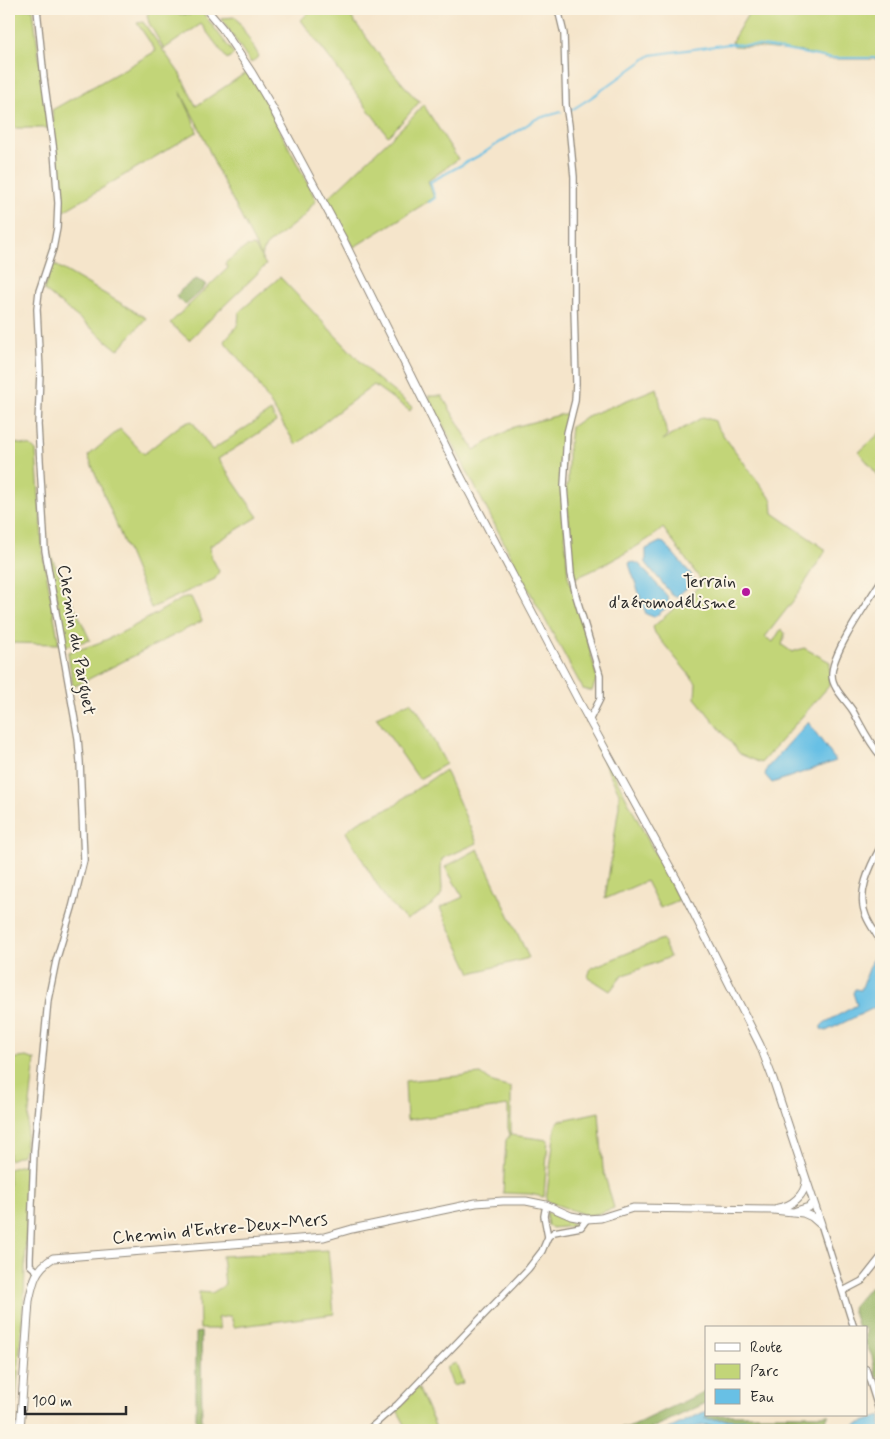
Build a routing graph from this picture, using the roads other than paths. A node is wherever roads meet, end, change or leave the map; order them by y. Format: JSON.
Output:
{"nodes":[{"id":1,"x":37,"y":9,"type":"edge"},
{"id":2,"x":206,"y":9,"type":"edge"},
{"id":3,"x":558,"y":9,"type":"edge"},
{"id":4,"x":881,"y":581,"type":"edge"},
{"id":5,"x":589,"y":722,"type":"junction"},
{"id":6,"x":881,"y":756,"type":"edge"},
{"id":7,"x":881,"y":846,"type":"edge"},
{"id":8,"x":881,"y":943,"type":"edge"},
{"id":9,"x":806,"y":1180,"type":"junction"},
{"id":10,"x":794,"y":1201,"type":"junction"},
{"id":11,"x":813,"y":1201,"type":"junction"},
{"id":12,"x":546,"y":1205,"type":"junction"},
{"id":13,"x":773,"y":1210,"type":"junction"},
{"id":14,"x":790,"y":1211,"type":"junction"},
{"id":15,"x":587,"y":1219,"type":"junction"},
{"id":16,"x":821,"y":1224,"type":"junction"},
{"id":17,"x":548,"y":1237,"type":"junction"},
{"id":18,"x":881,"y":1257,"type":"edge"},
{"id":19,"x":38,"y":1272,"type":"junction"},
{"id":20,"x":843,"y":1291,"type":"junction"},
{"id":21,"x":853,"y":1326,"type":"edge"},
{"id":22,"x":868,"y":1375,"type":"edge"},
{"id":23,"x":880,"y":1414,"type":"edge"},
{"id":24,"x":20,"y":1430,"type":"edge"},
{"id":25,"x":368,"y":1430,"type":"edge"}],
"edges":[{"from":1,"to":19,"type":"street","name":"Chemin du Parguet"},
{"from":2,"to":5,"type":"street"},
{"from":3,"to":5,"type":"street"},
{"from":4,"to":6,"type":"street"},
{"from":5,"to":9,"type":"street"},
{"from":7,"to":8,"type":"street"},
{"from":9,"to":10,"type":"street"},
{"from":9,"to":11,"type":"street"},
{"from":10,"to":11,"type":"street","name":"Chemin d'Entre-Deux-Mers"},
{"from":10,"to":13,"type":"street","name":"Chemin d'Entre-Deux-Mers"},
{"from":11,"to":14,"type":"street","name":"Chemin d'Entre-Deux-Mers"},
{"from":11,"to":16,"type":"street"},
{"from":12,"to":15,"type":"street","name":"Chemin d'Entre-Deux-Mers"},
{"from":12,"to":17,"type":"street"},
{"from":12,"to":19,"type":"street","name":"Chemin d'Entre-Deux-Mers"},
{"from":13,"to":14,"type":"street","name":"Chemin d'Entre-Deux-Mers"},
{"from":13,"to":15,"type":"street","name":"Chemin d'Entre-Deux-Mers"},
{"from":14,"to":16,"type":"street","name":"Chemin d'Entre-Deux-Mers"},
{"from":15,"to":17,"type":"street"},
{"from":16,"to":20,"type":"street"},
{"from":17,"to":25,"type":"street"},
{"from":18,"to":20,"type":"street"},
{"from":19,"to":24,"type":"street"},
{"from":20,"to":21,"type":"street"},
{"from":22,"to":23,"type":"street"}]}
